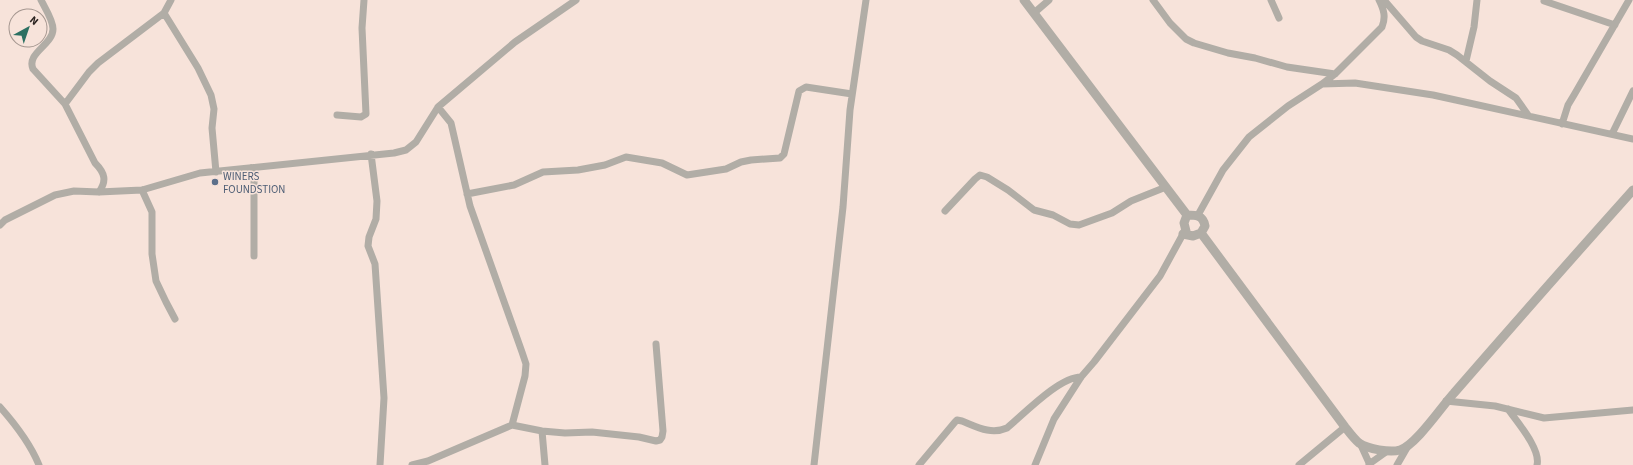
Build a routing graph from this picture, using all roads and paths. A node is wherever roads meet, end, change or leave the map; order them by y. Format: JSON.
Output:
{"nodes":[{"id":1,"x":41,"y":0,"type":"edge"},
{"id":2,"x":171,"y":0,"type":"edge"},
{"id":3,"x":364,"y":0,"type":"edge"},
{"id":4,"x":576,"y":0,"type":"edge"},
{"id":5,"x":866,"y":0,"type":"edge"},
{"id":6,"x":1024,"y":0,"type":"edge"},
{"id":7,"x":1048,"y":0,"type":"edge"},
{"id":8,"x":1153,"y":0,"type":"edge"},
{"id":9,"x":1271,"y":0,"type":"edge"},
{"id":10,"x":1379,"y":0,"type":"edge"},
{"id":11,"x":1384,"y":0,"type":"edge"},
{"id":12,"x":1477,"y":0,"type":"edge"},
{"id":13,"x":1629,"y":0,"type":"edge"},
{"id":14,"x":1544,"y":1,"type":"dead end"},
{"id":15,"x":164,"y":13,"type":"junction"},
{"id":16,"x":1034,"y":13,"type":"junction"},
{"id":17,"x":1279,"y":18,"type":"dead end"},
{"id":18,"x":1615,"y":25,"type":"junction"},
{"id":19,"x":1466,"y":61,"type":"junction"},
{"id":20,"x":1336,"y":74,"type":"junction"},
{"id":21,"x":1322,"y":84,"type":"junction"},
{"id":22,"x":1633,"y":91,"type":"edge"},
{"id":23,"x":852,"y":94,"type":"junction"},
{"id":24,"x":66,"y":104,"type":"junction"},
{"id":25,"x":438,"y":107,"type":"junction"},
{"id":26,"x":337,"y":115,"type":"dead end"},
{"id":27,"x":1528,"y":115,"type":"junction"},
{"id":28,"x":1562,"y":124,"type":"junction"},
{"id":29,"x":1612,"y":134,"type":"junction"},
{"id":30,"x":1633,"y":139,"type":"edge"},
{"id":31,"x":371,"y":154,"type":"junction"},
{"id":32,"x":251,"y":168,"type":"junction"},
{"id":33,"x":216,"y":172,"type":"junction"},
{"id":34,"x":1166,"y":187,"type":"junction"},
{"id":35,"x":142,"y":190,"type":"junction"},
{"id":36,"x":1633,"y":190,"type":"edge"},
{"id":37,"x":99,"y":192,"type":"junction"},
{"id":38,"x":467,"y":194,"type":"junction"},
{"id":39,"x":945,"y":211,"type":"dead end"},
{"id":40,"x":1186,"y":215,"type":"junction"},
{"id":41,"x":1198,"y":215,"type":"junction"},
{"id":42,"x":0,"y":225,"type":"edge"},
{"id":43,"x":1201,"y":233,"type":"junction"},
{"id":44,"x":1183,"y":234,"type":"junction"},
{"id":45,"x":254,"y":256,"type":"dead end"},
{"id":46,"x":175,"y":319,"type":"dead end"},
{"id":47,"x":656,"y":344,"type":"dead end"},
{"id":48,"x":1081,"y":377,"type":"junction"},
{"id":49,"x":1446,"y":401,"type":"junction"},
{"id":50,"x":0,"y":407,"type":"edge"},
{"id":51,"x":1508,"y":409,"type":"junction"},
{"id":52,"x":1633,"y":410,"type":"edge"},
{"id":53,"x":512,"y":425,"type":"junction"},
{"id":54,"x":1345,"y":427,"type":"junction"},
{"id":55,"x":542,"y":431,"type":"junction"},
{"id":56,"x":1360,"y":443,"type":"junction"},
{"id":57,"x":1408,"y":446,"type":"junction"},
{"id":58,"x":1386,"y":452,"type":"junction"},
{"id":59,"x":1369,"y":464,"type":"edge"},
{"id":60,"x":39,"y":465,"type":"edge"},
{"id":61,"x":380,"y":465,"type":"edge"},
{"id":62,"x":412,"y":465,"type":"edge"},
{"id":63,"x":545,"y":465,"type":"edge"},
{"id":64,"x":814,"y":465,"type":"edge"},
{"id":65,"x":919,"y":465,"type":"edge"},
{"id":66,"x":1035,"y":465,"type":"edge"},
{"id":67,"x":1299,"y":465,"type":"edge"},
{"id":68,"x":1397,"y":465,"type":"edge"},
{"id":69,"x":1537,"y":465,"type":"edge"}],
"edges":[{"from":1,"to":24,"type":"street"},
{"from":2,"to":15,"type":"street"},
{"from":3,"to":26,"type":"street"},
{"from":4,"to":25,"type":"street"},
{"from":5,"to":23,"type":"street"},
{"from":6,"to":16,"type":"street"},
{"from":7,"to":16,"type":"street"},
{"from":8,"to":20,"type":"street"},
{"from":9,"to":17,"type":"street"},
{"from":10,"to":20,"type":"street"},
{"from":11,"to":19,"type":"street"},
{"from":12,"to":19,"type":"street"},
{"from":13,"to":18,"type":"street"},
{"from":14,"to":18,"type":"street"},
{"from":15,"to":24,"type":"street"},
{"from":15,"to":33,"type":"street"},
{"from":16,"to":34,"type":"street"},
{"from":18,"to":28,"type":"street"},
{"from":19,"to":27,"type":"street"},
{"from":20,"to":21,"type":"street"},
{"from":21,"to":27,"type":"street"},
{"from":21,"to":41,"type":"street"},
{"from":22,"to":29,"type":"street"},
{"from":23,"to":38,"type":"street"},
{"from":23,"to":64,"type":"street"},
{"from":24,"to":37,"type":"street"},
{"from":25,"to":31,"type":"street"},
{"from":25,"to":38,"type":"street"},
{"from":27,"to":28,"type":"street"},
{"from":28,"to":29,"type":"street"},
{"from":29,"to":30,"type":"street"},
{"from":31,"to":32,"type":"street"},
{"from":31,"to":61,"type":"street"},
{"from":32,"to":33,"type":"street"},
{"from":32,"to":45,"type":"street"},
{"from":33,"to":35,"type":"street"},
{"from":34,"to":39,"type":"street"},
{"from":34,"to":40,"type":"street"},
{"from":35,"to":37,"type":"street"},
{"from":35,"to":46,"type":"street"},
{"from":36,"to":49,"type":"street"},
{"from":37,"to":42,"type":"street"},
{"from":38,"to":53,"type":"street"},
{"from":40,"to":41,"type":"street"},
{"from":40,"to":44,"type":"street"},
{"from":41,"to":43,"type":"street"},
{"from":43,"to":44,"type":"street"},
{"from":43,"to":54,"type":"street"},
{"from":44,"to":48,"type":"street"},
{"from":47,"to":55,"type":"street"},
{"from":48,"to":65,"type":"street"},
{"from":48,"to":66,"type":"street"},
{"from":49,"to":51,"type":"street"},
{"from":49,"to":57,"type":"street"},
{"from":50,"to":60,"type":"street"},
{"from":51,"to":52,"type":"street"},
{"from":51,"to":69,"type":"street"},
{"from":53,"to":55,"type":"street"},
{"from":53,"to":62,"type":"street"},
{"from":54,"to":56,"type":"street"},
{"from":54,"to":67,"type":"street"},
{"from":55,"to":63,"type":"street"},
{"from":56,"to":58,"type":"street"},
{"from":56,"to":59,"type":"street"},
{"from":57,"to":58,"type":"street"},
{"from":57,"to":68,"type":"street"},
{"from":58,"to":59,"type":"street"}]}
